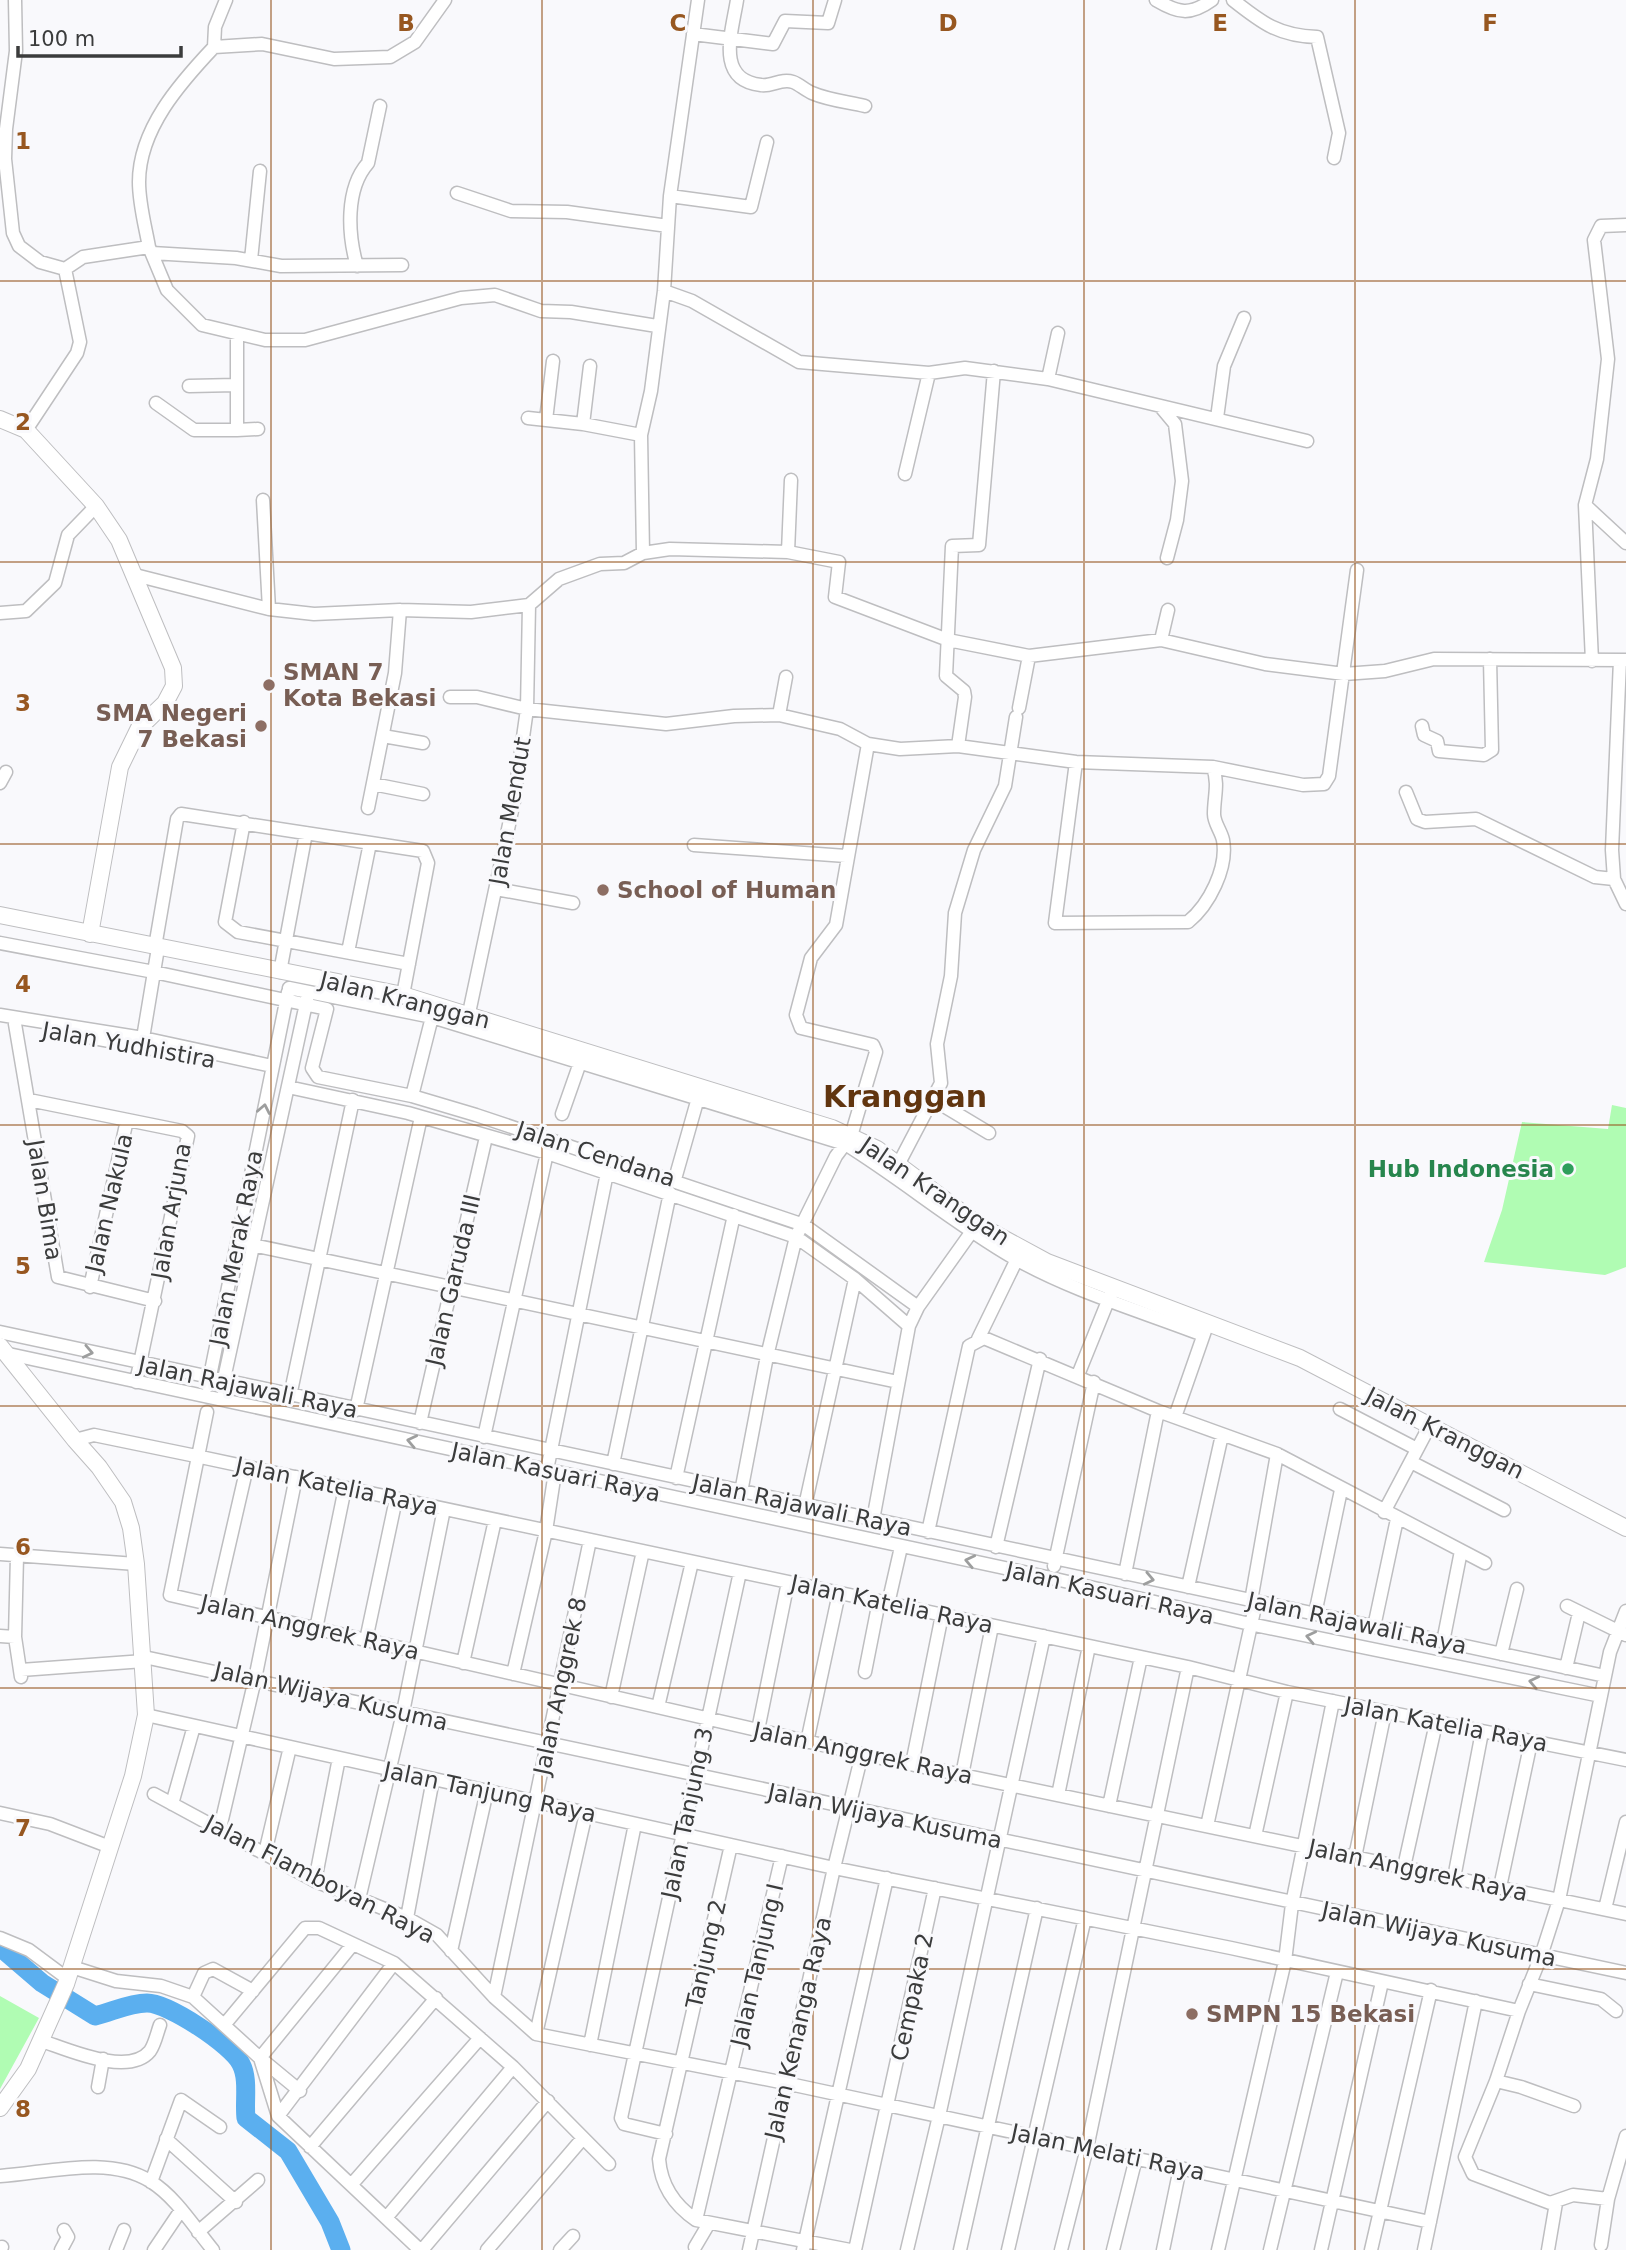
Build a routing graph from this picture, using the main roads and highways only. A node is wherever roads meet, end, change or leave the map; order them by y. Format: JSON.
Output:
{"nodes":[{"id":1,"x":0,"y":419,"type":"edge"},
{"id":2,"x":0,"y":915,"type":"edge"},
{"id":3,"x":90,"y":934,"type":"junction"},
{"id":4,"x":3,"y":1356,"type":"edge"},
{"id":5,"x":1626,"y":1528,"type":"edge"},
{"id":6,"x":0,"y":2108,"type":"edge"}],
"edges":[{"from":1,"to":3,"type":"main road"},
{"from":2,"to":3,"type":"main road","name":"Jalan Kranggan"},
{"from":3,"to":5,"type":"main road","name":"Jalan Kranggan"},
{"from":4,"to":6,"type":"main road"}]}
